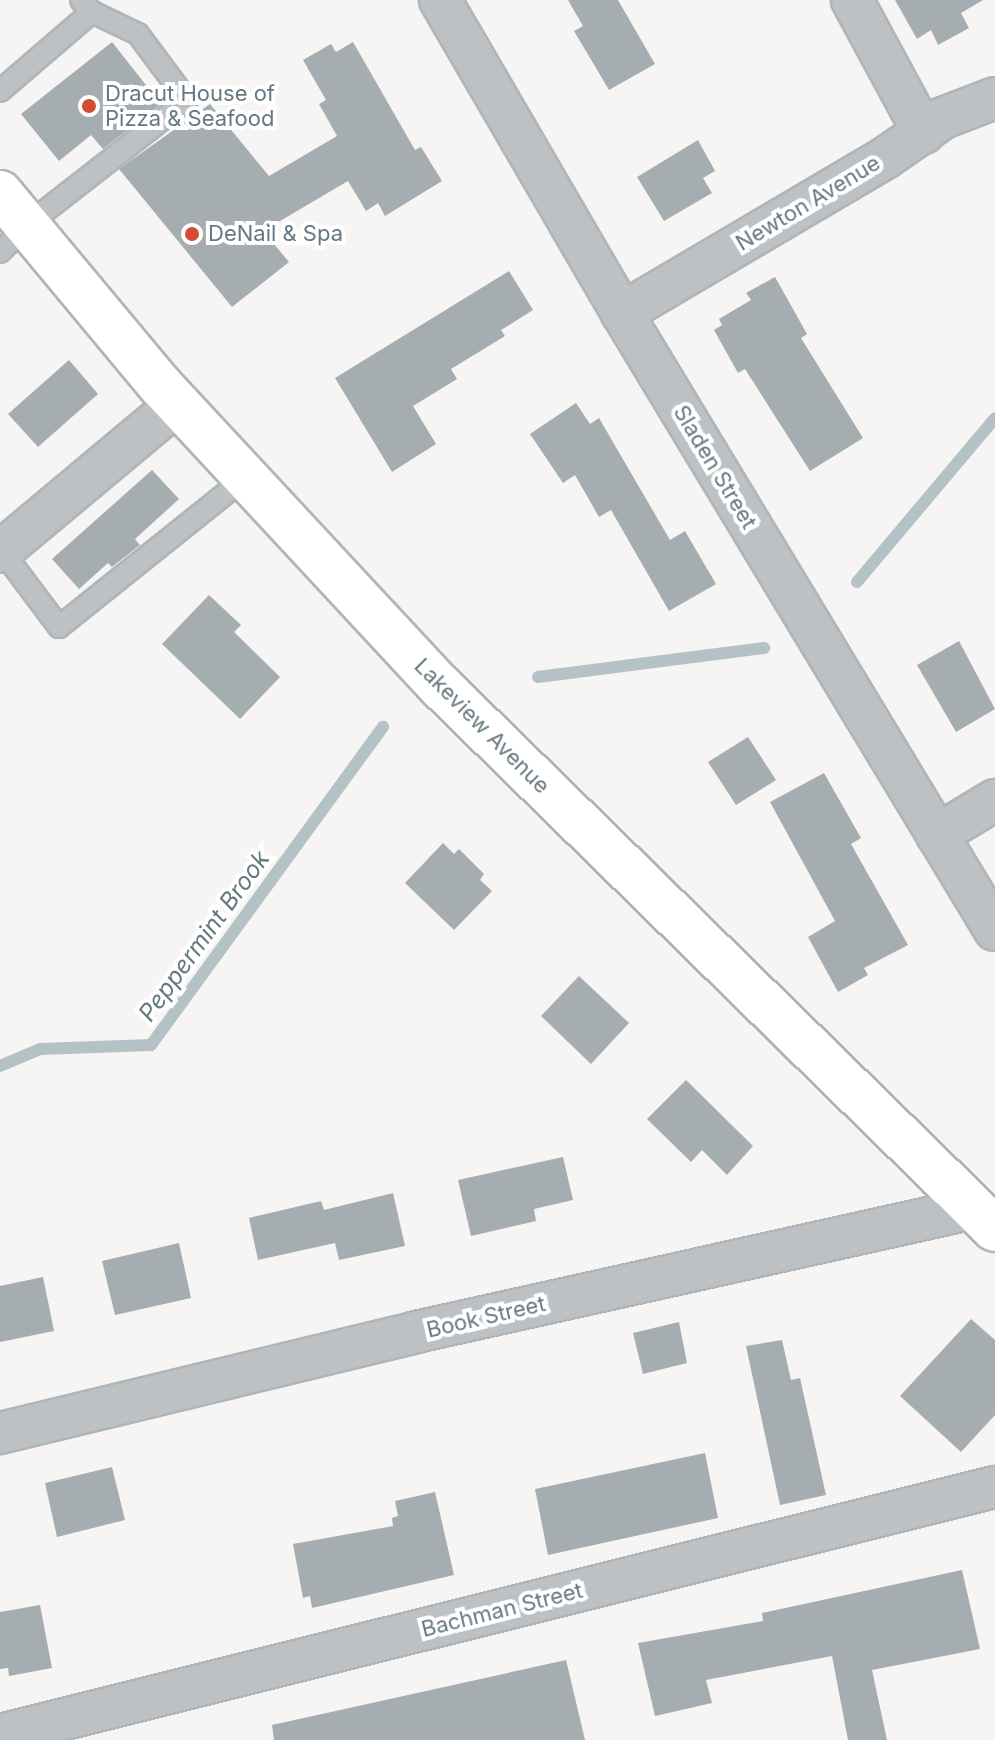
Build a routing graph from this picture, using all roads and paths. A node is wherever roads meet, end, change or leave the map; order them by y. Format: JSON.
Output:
{"nodes":[{"id":1,"x":440,"y":0,"type":"edge"},
{"id":2,"x":852,"y":0,"type":"edge"},
{"id":3,"x":86,"y":6,"type":"edge"},
{"id":4,"x":0,"y":91,"type":"edge"},
{"id":5,"x":995,"y":98,"type":"edge"},
{"id":6,"x":924,"y":133,"type":"junction"},
{"id":7,"x":9,"y":223,"type":"edge"},
{"id":8,"x":622,"y":313,"type":"junction"},
{"id":9,"x":177,"y":404,"type":"junction"},
{"id":10,"x":246,"y":477,"type":"junction"},
{"id":11,"x":1,"y":552,"type":"edge"},
{"id":12,"x":995,"y":800,"type":"edge"},
{"id":13,"x":937,"y":835,"type":"junction"},
{"id":14,"x":995,"y":930,"type":"edge"},
{"id":15,"x":985,"y":1218,"type":"edge"},
{"id":16,"x":0,"y":1433,"type":"edge"},
{"id":17,"x":995,"y":1487,"type":"edge"},
{"id":18,"x":8,"y":1733,"type":"dead end"}],
"edges":[{"from":1,"to":8,"type":"street","name":"Sladen Street"},
{"from":2,"to":6,"type":"street"},
{"from":3,"to":4,"type":"lane"},
{"from":3,"to":7,"type":"lane"},
{"from":5,"to":6,"type":"street","name":"Newton Avenue"},
{"from":6,"to":8,"type":"street","name":"Newton Avenue"},
{"from":7,"to":9,"type":"main road","name":"Lakeview Avenue"},
{"from":8,"to":13,"type":"street","name":"Sladen Street"},
{"from":9,"to":10,"type":"main road","name":"Lakeview Avenue"},
{"from":9,"to":11,"type":"street"},
{"from":10,"to":11,"type":"lane"},
{"from":10,"to":15,"type":"main road","name":"Lakeview Avenue"},
{"from":12,"to":13,"type":"street"},
{"from":13,"to":14,"type":"street","name":"Sladen Street"},
{"from":15,"to":16,"type":"street","name":"Book Street"},
{"from":17,"to":18,"type":"street","name":"Bachman Street"}]}
